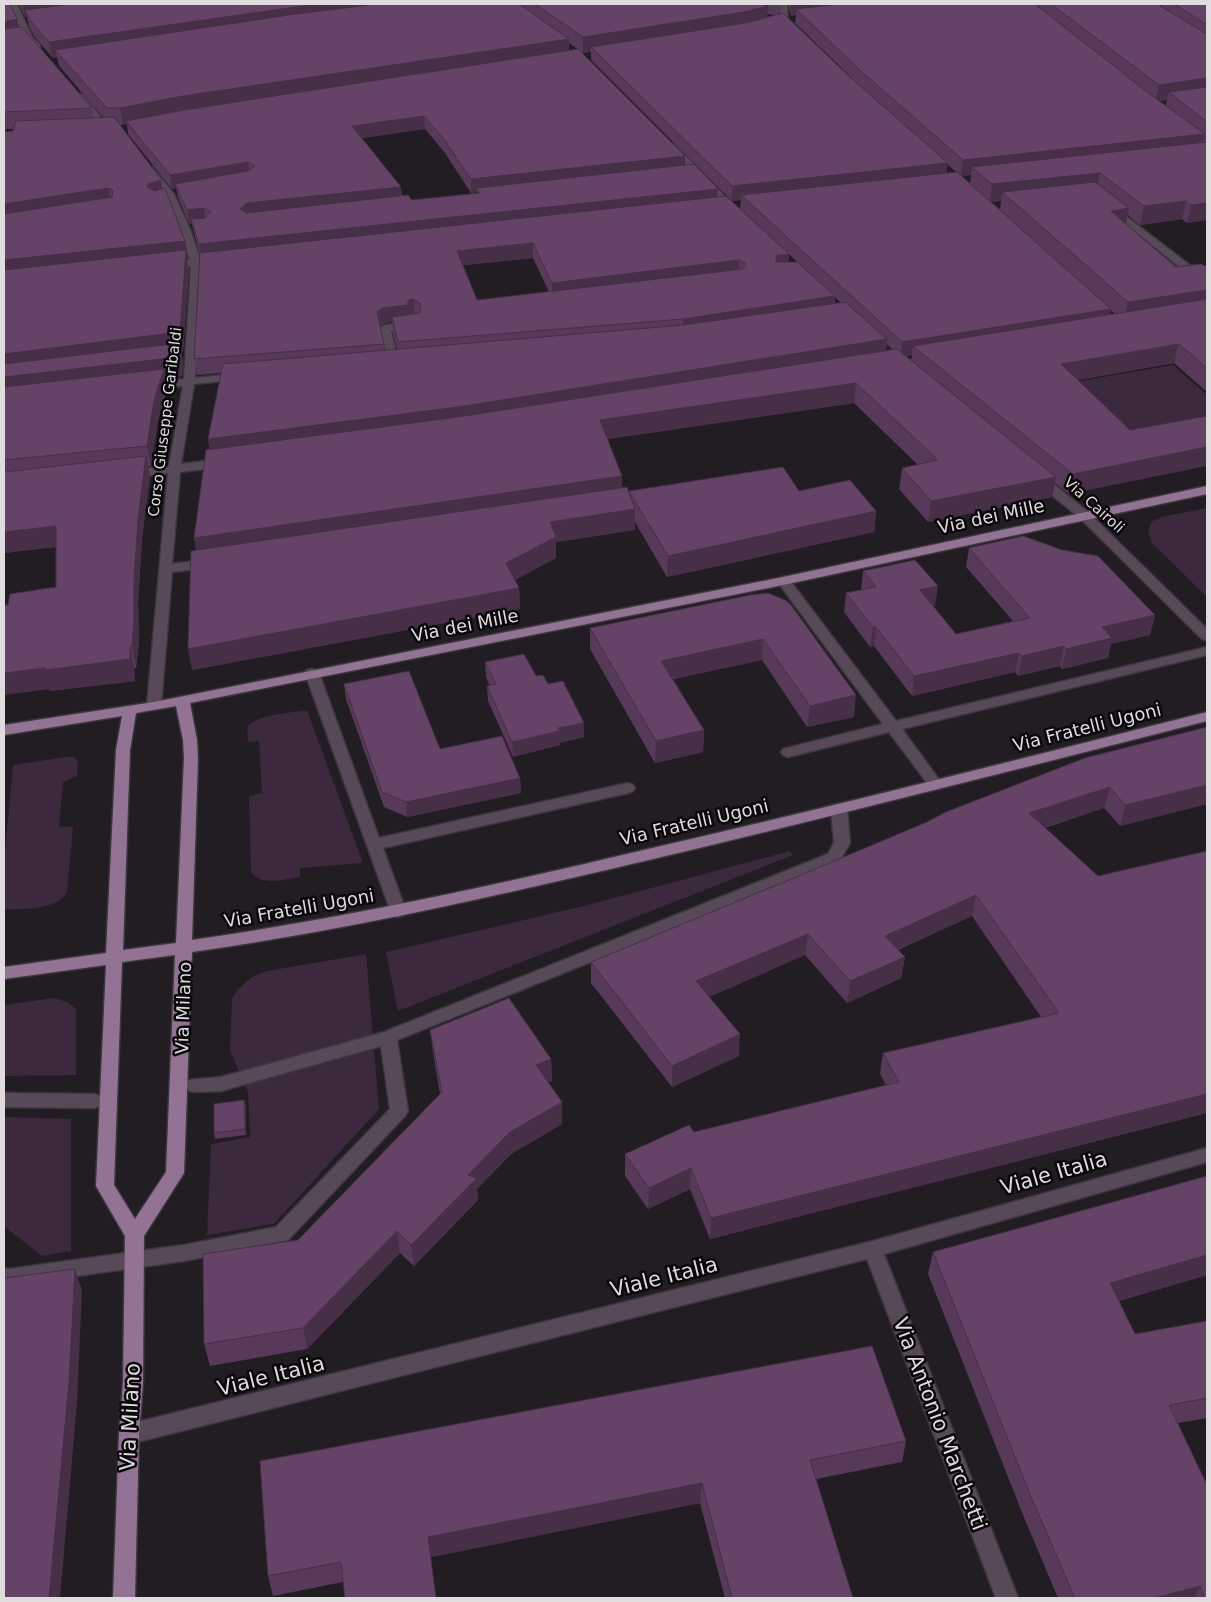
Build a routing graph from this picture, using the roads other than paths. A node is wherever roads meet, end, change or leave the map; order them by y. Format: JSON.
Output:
{"nodes":[{"id":1,"x":13,"y":4,"type":"edge"},
{"id":2,"x":783,"y":4,"type":"edge"},
{"id":3,"x":31,"y":21,"type":"edge"},
{"id":4,"x":22,"y":22,"type":"junction"},
{"id":5,"x":794,"y":30,"type":"edge"},
{"id":6,"x":46,"y":57,"type":"edge"},
{"id":7,"x":76,"y":94,"type":"edge"},
{"id":8,"x":118,"y":130,"type":"edge"},
{"id":9,"x":663,"y":138,"type":"edge"},
{"id":10,"x":145,"y":163,"type":"edge"},
{"id":11,"x":698,"y":173,"type":"junction"},
{"id":12,"x":683,"y":175,"type":"edge"},
{"id":13,"x":181,"y":191,"type":"edge"},
{"id":14,"x":168,"y":199,"type":"junction"},
{"id":15,"x":1101,"y":200,"type":"edge"},
{"id":16,"x":741,"y":205,"type":"edge"},
{"id":17,"x":729,"y":206,"type":"junction"},
{"id":18,"x":715,"y":208,"type":"edge"},
{"id":19,"x":743,"y":219,"type":"edge"},
{"id":20,"x":231,"y":258,"type":"edge"},
{"id":21,"x":196,"y":262,"type":"junction"},
{"id":22,"x":155,"y":267,"type":"edge"},
{"id":23,"x":1205,"y":282,"type":"edge"},
{"id":24,"x":415,"y":319,"type":"edge"},
{"id":25,"x":394,"y":364,"type":"edge"},
{"id":26,"x":254,"y":375,"type":"edge"},
{"id":27,"x":189,"y":381,"type":"junction"},
{"id":28,"x":139,"y":387,"type":"edge"},
{"id":29,"x":232,"y":462,"type":"edge"},
{"id":30,"x":1027,"y":468,"type":"edge"},
{"id":31,"x":174,"y":469,"type":"junction"},
{"id":32,"x":122,"y":474,"type":"edge"},
{"id":33,"x":1207,"y":490,"type":"edge"},
{"id":34,"x":1084,"y":515,"type":"junction"},
{"id":35,"x":224,"y":561,"type":"edge"},
{"id":36,"x":166,"y":569,"type":"junction"},
{"id":37,"x":783,"y":581,"type":"junction"},
{"id":38,"x":1207,"y":636,"type":"edge"},
{"id":39,"x":1207,"y":651,"type":"edge"},
{"id":40,"x":312,"y":674,"type":"junction"},
{"id":41,"x":182,"y":700,"type":"junction"},
{"id":42,"x":154,"y":706,"type":"junction"},
{"id":43,"x":130,"y":709,"type":"junction"},
{"id":44,"x":1207,"y":717,"type":"edge"},
{"id":45,"x":893,"y":728,"type":"junction"},
{"id":46,"x":4,"y":730,"type":"edge"},
{"id":47,"x":788,"y":752,"type":"dead end"},
{"id":48,"x":936,"y":785,"type":"junction"},
{"id":49,"x":628,"y":788,"type":"dead end"},
{"id":50,"x":839,"y":809,"type":"junction"},
{"id":51,"x":374,"y":845,"type":"junction"},
{"id":52,"x":398,"y":911,"type":"junction"},
{"id":53,"x":185,"y":948,"type":"junction"},
{"id":54,"x":114,"y":958,"type":"junction"},
{"id":55,"x":4,"y":974,"type":"edge"},
{"id":56,"x":388,"y":1037,"type":"junction"},
{"id":57,"x":194,"y":1085,"type":"dead end"},
{"id":58,"x":4,"y":1100,"type":"edge"},
{"id":59,"x":94,"y":1101,"type":"dead end"},
{"id":60,"x":1207,"y":1155,"type":"edge"},
{"id":61,"x":135,"y":1235,"type":"junction"},
{"id":62,"x":873,"y":1249,"type":"junction"},
{"id":63,"x":135,"y":1261,"type":"junction"},
{"id":64,"x":4,"y":1276,"type":"edge"},
{"id":65,"x":129,"y":1434,"type":"junction"},
{"id":66,"x":124,"y":1598,"type":"edge"},
{"id":67,"x":1007,"y":1598,"type":"edge"}],
"edges":[{"from":1,"to":4,"type":"street"},
{"from":2,"to":5,"type":"street"},
{"from":3,"to":4,"type":"street"},
{"from":4,"to":6,"type":"street"},
{"from":7,"to":8,"type":"street"},
{"from":9,"to":11,"type":"street"},
{"from":10,"to":14,"type":"street","name":"Corso Giuseppe Garibaldi"},
{"from":11,"to":12,"type":"street"},
{"from":11,"to":17,"type":"street"},
{"from":13,"to":14,"type":"street"},
{"from":14,"to":21,"type":"street","name":"Corso Giuseppe Garibaldi"},
{"from":15,"to":23,"type":"street"},
{"from":16,"to":17,"type":"street"},
{"from":17,"to":18,"type":"street"},
{"from":17,"to":19,"type":"street"},
{"from":20,"to":21,"type":"street"},
{"from":21,"to":22,"type":"street"},
{"from":21,"to":27,"type":"street","name":"Corso Giuseppe Garibaldi"},
{"from":24,"to":25,"type":"street"},
{"from":26,"to":27,"type":"street"},
{"from":27,"to":28,"type":"street"},
{"from":27,"to":31,"type":"street","name":"Corso Giuseppe Garibaldi"},
{"from":29,"to":31,"type":"street"},
{"from":30,"to":34,"type":"street","name":"Via Cairoli"},
{"from":31,"to":32,"type":"street"},
{"from":31,"to":36,"type":"street","name":"Corso Giuseppe Garibaldi"},
{"from":33,"to":34,"type":"main road","name":"Via dei Mille"},
{"from":34,"to":37,"type":"main road","name":"Via dei Mille"},
{"from":34,"to":38,"type":"street","name":"Via Cairoli"},
{"from":35,"to":36,"type":"street"},
{"from":36,"to":42,"type":"street","name":"Corso Giuseppe Garibaldi"},
{"from":37,"to":40,"type":"main road","name":"Via dei Mille"},
{"from":37,"to":45,"type":"street"},
{"from":39,"to":45,"type":"street"},
{"from":40,"to":41,"type":"main road","name":"Via dei Mille"},
{"from":40,"to":51,"type":"street"},
{"from":41,"to":42,"type":"main road","name":"Via dei Mille"},
{"from":41,"to":53,"type":"main road","name":"Via Milano"},
{"from":42,"to":43,"type":"main road","name":"Via dei Mille"},
{"from":43,"to":46,"type":"main road","name":"Via dei Mille"},
{"from":43,"to":54,"type":"main road"},
{"from":44,"to":48,"type":"main road","name":"Via Fratelli Ugoni"},
{"from":45,"to":47,"type":"street"},
{"from":45,"to":48,"type":"street"},
{"from":48,"to":50,"type":"main road","name":"Via Fratelli Ugoni"},
{"from":49,"to":51,"type":"street"},
{"from":50,"to":52,"type":"main road","name":"Via Fratelli Ugoni"},
{"from":50,"to":56,"type":"street"},
{"from":51,"to":52,"type":"street"},
{"from":52,"to":53,"type":"main road","name":"Via Fratelli Ugoni"},
{"from":53,"to":54,"type":"main road","name":"Via Fratelli Ugoni"},
{"from":53,"to":61,"type":"main road","name":"Via Milano"},
{"from":54,"to":55,"type":"main road","name":"Via Fratelli Ugoni"},
{"from":54,"to":61,"type":"main road"},
{"from":56,"to":57,"type":"street"},
{"from":56,"to":63,"type":"street"},
{"from":58,"to":59,"type":"street"},
{"from":60,"to":62,"type":"street","name":"Viale Italia"},
{"from":61,"to":63,"type":"main road","name":"Via Milano"},
{"from":62,"to":65,"type":"street","name":"Viale Italia"},
{"from":62,"to":67,"type":"street","name":"Via Antonio Marchetti"},
{"from":63,"to":64,"type":"street"},
{"from":63,"to":65,"type":"main road","name":"Via Milano"},
{"from":65,"to":66,"type":"main road","name":"Via Milano"}]}
